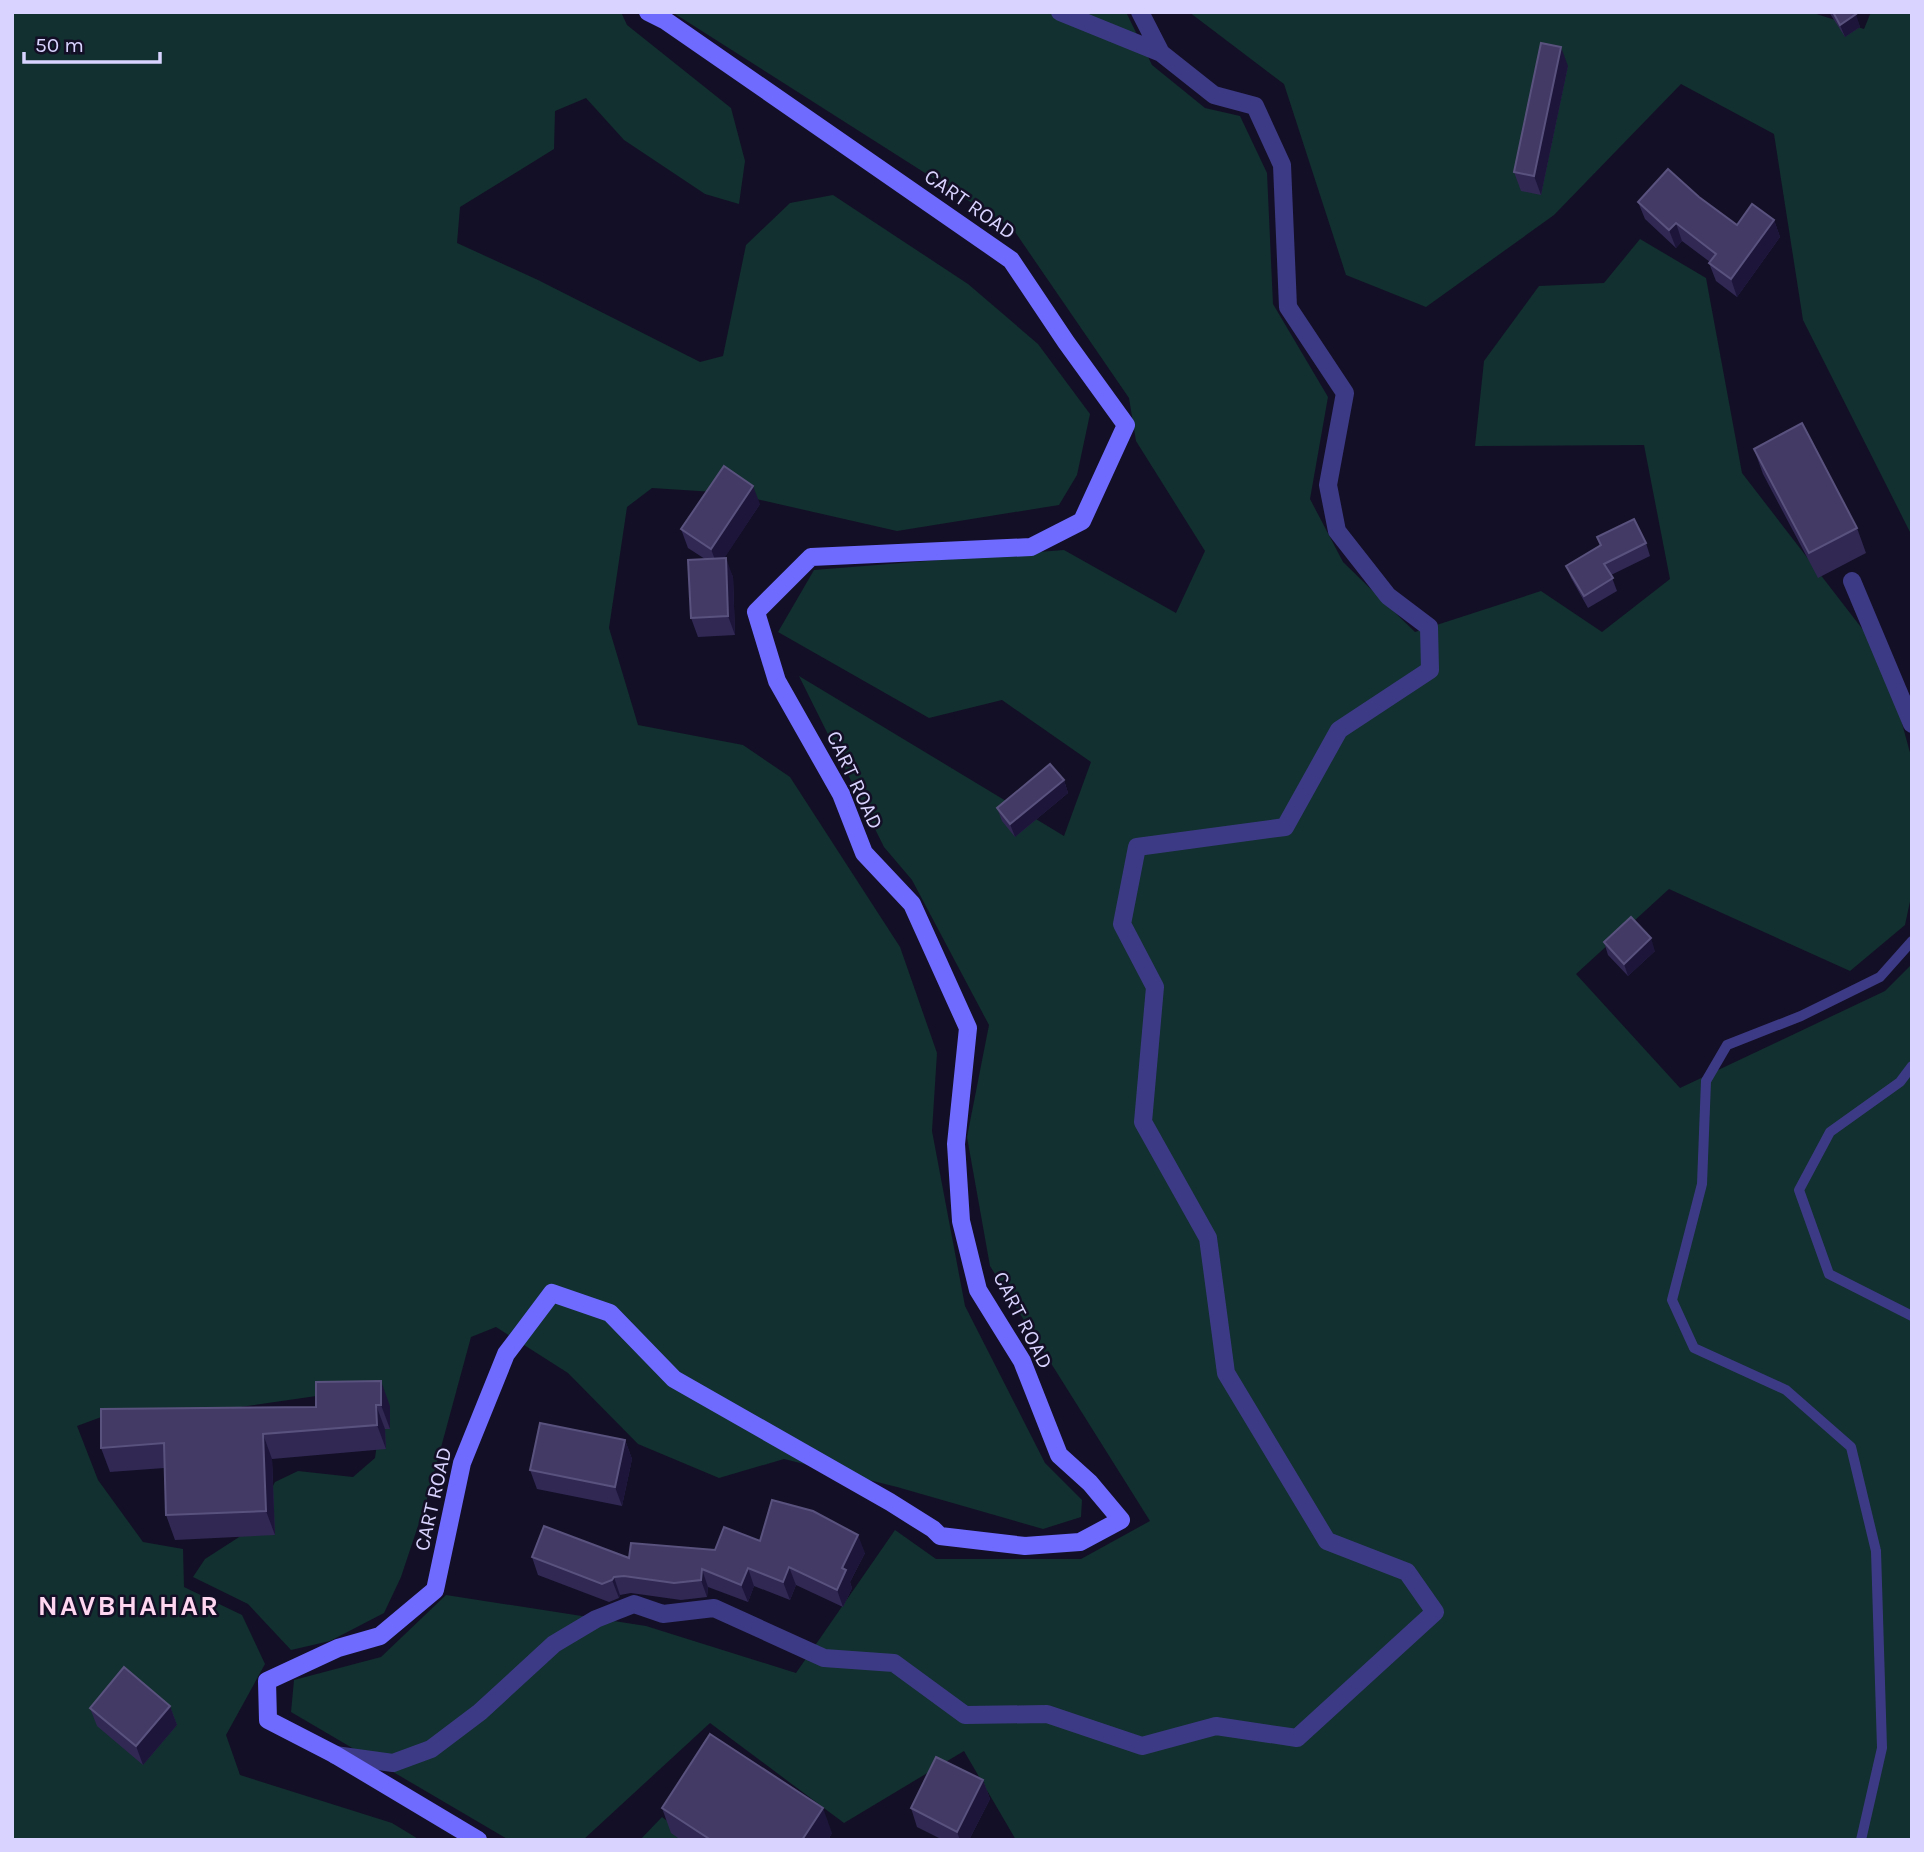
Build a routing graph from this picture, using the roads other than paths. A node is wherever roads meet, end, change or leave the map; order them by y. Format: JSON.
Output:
{"nodes":[{"id":1,"x":648,"y":12,"type":"edge"},
{"id":2,"x":1060,"y":12,"type":"edge"},
{"id":3,"x":1140,"y":12,"type":"edge"},
{"id":4,"x":1161,"y":52,"type":"junction"},
{"id":5,"x":1852,"y":581,"type":"dead end"},
{"id":6,"x":1912,"y":724,"type":"edge"},
{"id":7,"x":1912,"y":940,"type":"edge"},
{"id":8,"x":1912,"y":1066,"type":"edge"},
{"id":9,"x":1912,"y":1316,"type":"edge"},
{"id":10,"x":334,"y":1754,"type":"junction"},
{"id":11,"x":478,"y":1840,"type":"edge"},
{"id":12,"x":1861,"y":1840,"type":"edge"}],
"edges":[{"from":1,"to":10,"type":"main road","name":"CART ROAD"},
{"from":2,"to":4,"type":"street"},
{"from":3,"to":4,"type":"street"},
{"from":4,"to":10,"type":"street"},
{"from":5,"to":6,"type":"street"},
{"from":7,"to":12,"type":"lane"},
{"from":8,"to":9,"type":"lane"},
{"from":10,"to":11,"type":"main road","name":"CART ROAD"}]}
